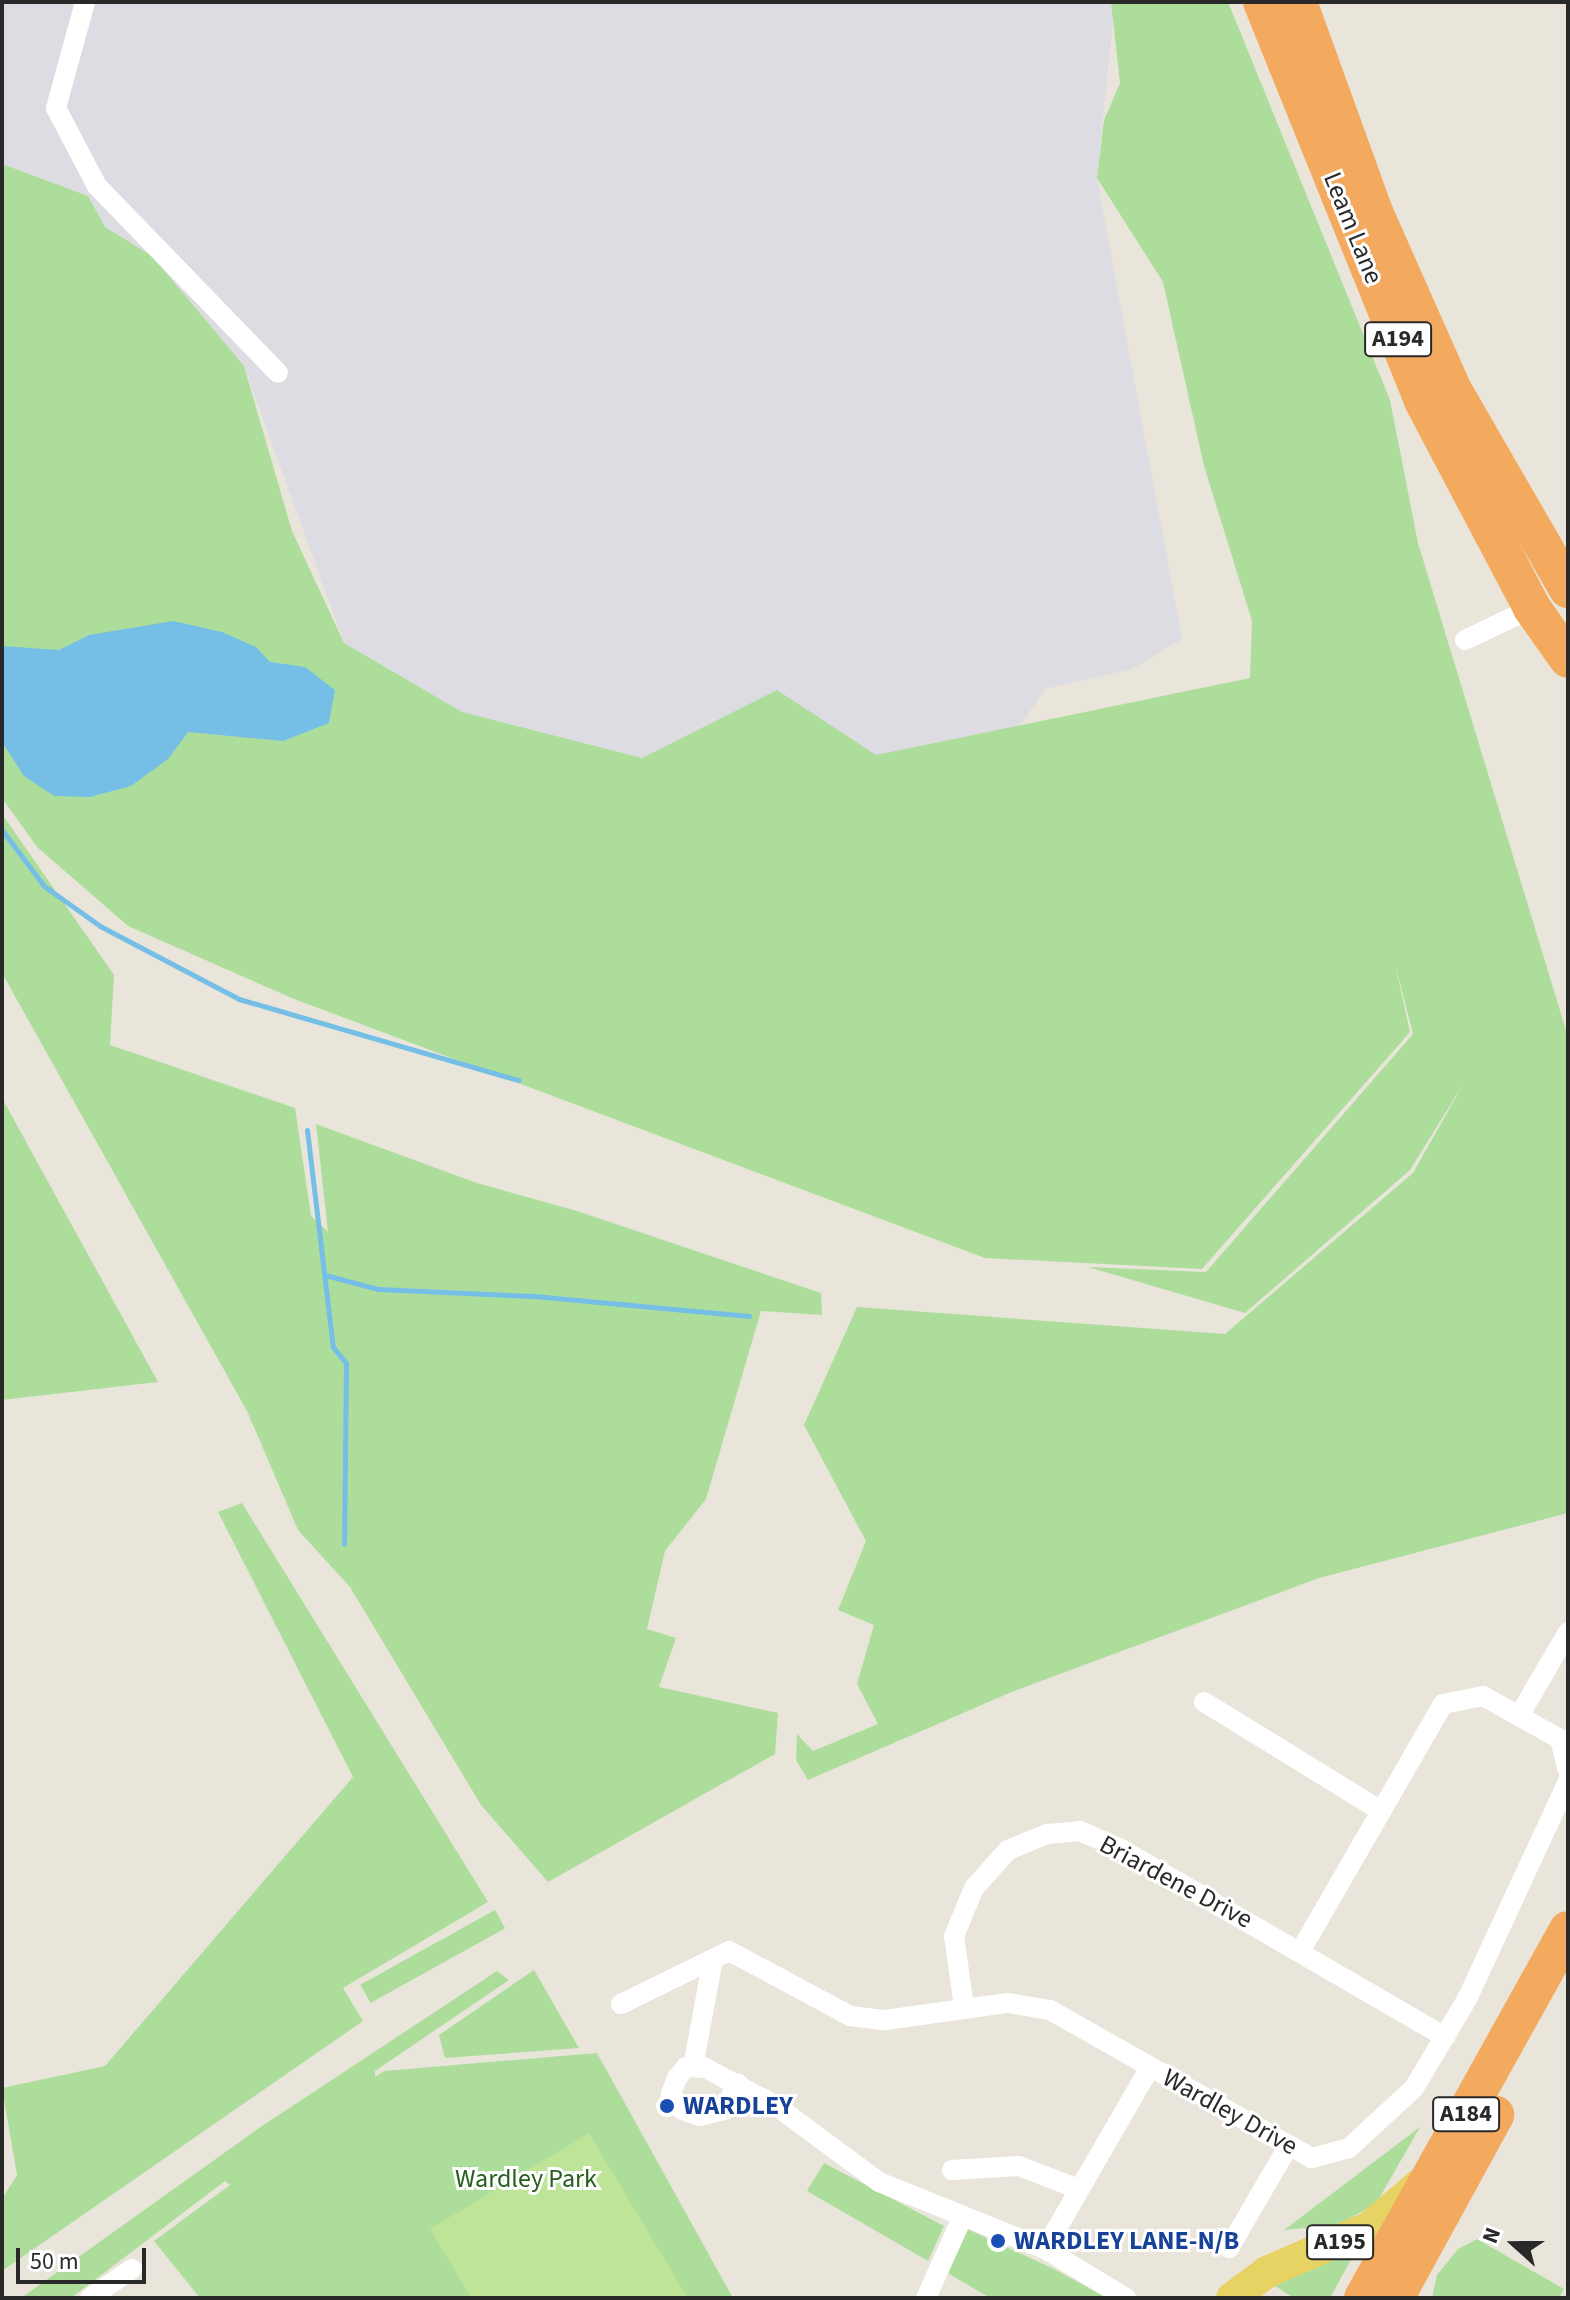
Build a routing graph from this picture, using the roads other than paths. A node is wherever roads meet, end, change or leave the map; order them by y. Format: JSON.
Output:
{"nodes":[{"id":1,"x":85,"y":2,"type":"edge"},
{"id":2,"x":1262,"y":2,"type":"edge"},
{"id":3,"x":1298,"y":2,"type":"edge"},
{"id":4,"x":278,"y":373,"type":"dead end"},
{"id":5,"x":1568,"y":589,"type":"edge"},
{"id":6,"x":1532,"y":608,"type":"junction"},
{"id":7,"x":1465,"y":640,"type":"dead end"},
{"id":8,"x":1568,"y":659,"type":"edge"},
{"id":9,"x":1568,"y":1632,"type":"edge"},
{"id":10,"x":1204,"y":1702,"type":"dead end"},
{"id":11,"x":1519,"y":1716,"type":"junction"},
{"id":12,"x":1568,"y":1770,"type":"edge"},
{"id":13,"x":1568,"y":1781,"type":"edge"},
{"id":14,"x":1381,"y":1811,"type":"junction"},
{"id":15,"x":1568,"y":1930,"type":"edge"},
{"id":16,"x":1301,"y":1950,"type":"junction"},
{"id":17,"x":713,"y":1959,"type":"junction"},
{"id":18,"x":1566,"y":1987,"type":"edge"},
{"id":19,"x":621,"y":2004,"type":"dead end"},
{"id":20,"x":964,"y":2007,"type":"junction"},
{"id":21,"x":1445,"y":2037,"type":"junction"},
{"id":22,"x":1150,"y":2067,"type":"junction"},
{"id":23,"x":706,"y":2068,"type":"junction"},
{"id":24,"x":738,"y":2083,"type":"junction"},
{"id":25,"x":1289,"y":2145,"type":"junction"},
{"id":26,"x":1436,"y":2168,"type":"junction"},
{"id":27,"x":952,"y":2170,"type":"dead end"},
{"id":28,"x":1076,"y":2188,"type":"junction"},
{"id":29,"x":963,"y":2216,"type":"junction"},
{"id":30,"x":1229,"y":2248,"type":"dead end"},
{"id":31,"x":1045,"y":2249,"type":"junction"},
{"id":32,"x":132,"y":2269,"type":"dead end"},
{"id":33,"x":90,"y":2298,"type":"edge"},
{"id":34,"x":926,"y":2298,"type":"edge"},
{"id":35,"x":1126,"y":2298,"type":"edge"},
{"id":36,"x":1232,"y":2298,"type":"edge"},
{"id":37,"x":1242,"y":2298,"type":"edge"},
{"id":38,"x":1268,"y":2298,"type":"edge"},
{"id":39,"x":1363,"y":2298,"type":"edge"},
{"id":40,"x":1395,"y":2298,"type":"edge"}],
"edges":[{"from":1,"to":4,"type":"street"},
{"from":2,"to":6,"type":"highway","name":"Leam Lane","number":"A194"},
{"from":3,"to":5,"type":"highway","name":"Leam Lane","number":"A194"},
{"from":6,"to":7,"type":"street"},
{"from":6,"to":8,"type":"highway","name":"Leam Lane","number":"A194"},
{"from":9,"to":11,"type":"street"},
{"from":10,"to":14,"type":"street"},
{"from":11,"to":12,"type":"street"},
{"from":11,"to":14,"type":"street"},
{"from":13,"to":21,"type":"street","name":"Wardley Drive"},
{"from":14,"to":16,"type":"street"},
{"from":15,"to":26,"type":"highway","number":"A184"},
{"from":16,"to":20,"type":"street","name":"Briardene Drive"},
{"from":16,"to":21,"type":"street","name":"Briardene Drive"},
{"from":17,"to":19,"type":"street"},
{"from":17,"to":20,"type":"street","name":"Wardley Drive"},
{"from":17,"to":23,"type":"street"},
{"from":18,"to":40,"type":"highway","number":"A184"},
{"from":20,"to":22,"type":"street","name":"Wardley Drive"},
{"from":21,"to":25,"type":"street","name":"Wardley Drive"},
{"from":22,"to":25,"type":"street","name":"Wardley Drive"},
{"from":22,"to":28,"type":"street"},
{"from":23,"to":24,"type":"street"},
{"from":23,"to":24,"type":"street"},
{"from":24,"to":29,"type":"street"},
{"from":25,"to":30,"type":"street"},
{"from":26,"to":36,"type":"main road","number":"A195"},
{"from":26,"to":39,"type":"highway","number":"A184"},
{"from":27,"to":28,"type":"street"},
{"from":28,"to":31,"type":"street"},
{"from":29,"to":31,"type":"street"},
{"from":29,"to":34,"type":"street"},
{"from":31,"to":35,"type":"street"},
{"from":32,"to":33,"type":"street"},
{"from":37,"to":38,"type":"main road"}]}
